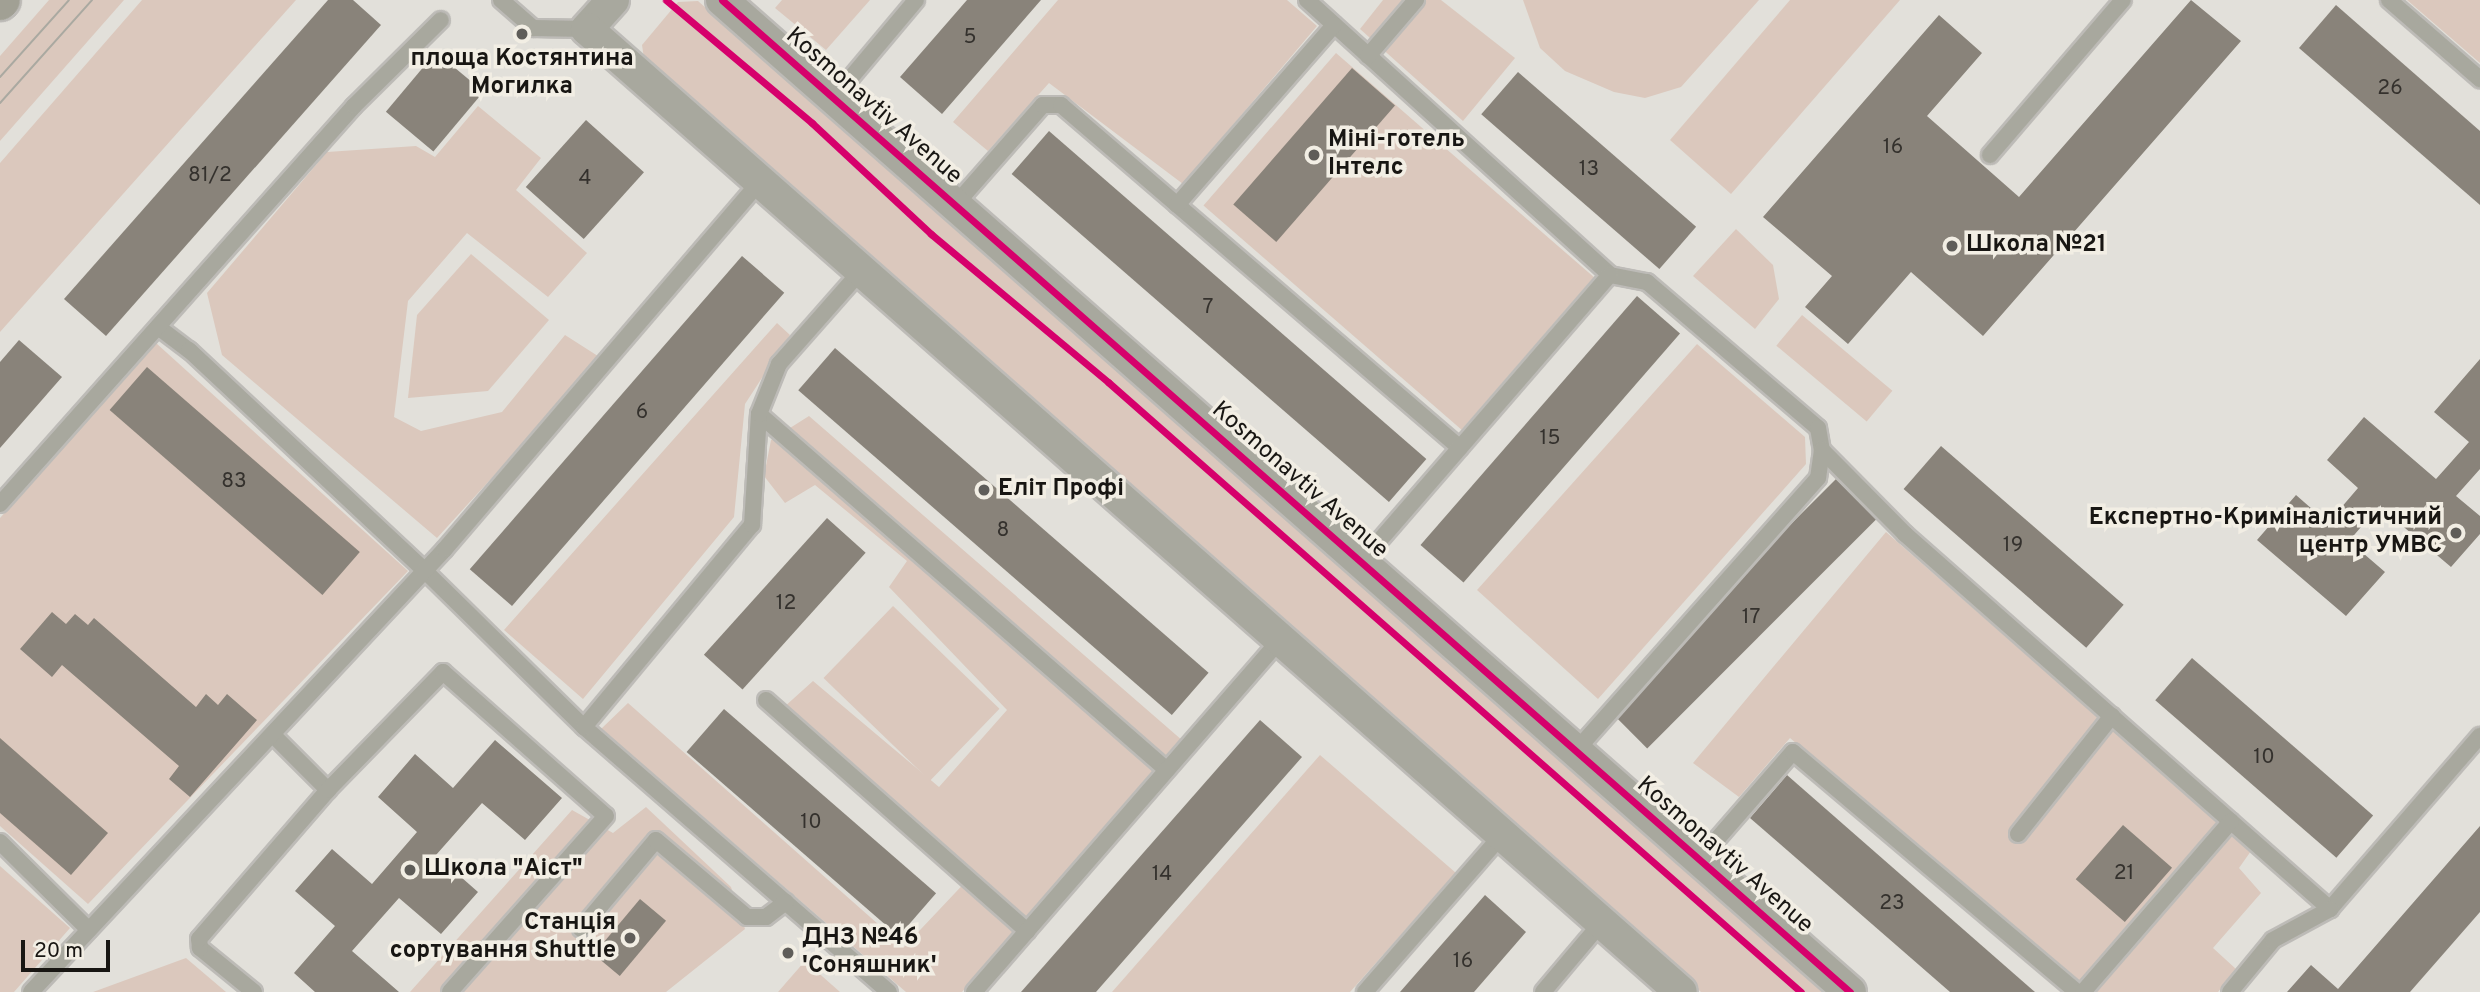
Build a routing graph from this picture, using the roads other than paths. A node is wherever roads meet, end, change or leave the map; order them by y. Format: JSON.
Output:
{"nodes":[{"id":1,"x":501,"y":0,"type":"edge"},
{"id":2,"x":612,"y":0,"type":"edge"},
{"id":3,"x":722,"y":0,"type":"edge"},
{"id":4,"x":916,"y":0,"type":"edge"},
{"id":5,"x":1307,"y":0,"type":"edge"},
{"id":6,"x":1416,"y":0,"type":"edge"},
{"id":7,"x":2123,"y":0,"type":"edge"},
{"id":8,"x":2389,"y":0,"type":"edge"},
{"id":9,"x":441,"y":19,"type":"dead end"},
{"id":10,"x":1334,"y":25,"type":"junction"},
{"id":11,"x":587,"y":29,"type":"junction"},
{"id":12,"x":1368,"y":57,"type":"junction"},
{"id":13,"x":2480,"y":79,"type":"edge"},
{"id":14,"x":833,"y":99,"type":"junction"},
{"id":15,"x":1990,"y":155,"type":"dead end"},
{"id":16,"x":759,"y":183,"type":"junction"},
{"id":17,"x":955,"y":205,"type":"junction"},
{"id":18,"x":1177,"y":205,"type":"junction"},
{"id":19,"x":860,"y":272,"type":"junction"},
{"id":20,"x":1610,"y":275,"type":"junction"},
{"id":21,"x":159,"y":327,"type":"junction"},
{"id":22,"x":759,"y":414,"type":"junction"},
{"id":23,"x":1460,"y":449,"type":"junction"},
{"id":24,"x":1822,"y":450,"type":"junction"},
{"id":25,"x":0,"y":504,"type":"edge"},
{"id":26,"x":1361,"y":562,"type":"junction"},
{"id":27,"x":425,"y":570,"type":"junction"},
{"id":28,"x":1279,"y":641,"type":"junction"},
{"id":29,"x":766,"y":699,"type":"dead end"},
{"id":30,"x":2112,"y":716,"type":"junction"},
{"id":31,"x":584,"y":727,"type":"junction"},
{"id":32,"x":273,"y":735,"type":"junction"},
{"id":33,"x":2480,"y":736,"type":"edge"},
{"id":34,"x":1576,"y":751,"type":"junction"},
{"id":35,"x":1167,"y":770,"type":"junction"},
{"id":36,"x":328,"y":790,"type":"junction"},
{"id":37,"x":2231,"y":821,"type":"junction"},
{"id":38,"x":2018,"y":834,"type":"dead end"},
{"id":39,"x":1502,"y":835,"type":"junction"},
{"id":40,"x":0,"y":842,"type":"edge"},
{"id":41,"x":1699,"y":860,"type":"junction"},
{"id":42,"x":786,"y":902,"type":"junction"},
{"id":43,"x":2330,"y":909,"type":"junction"},
{"id":44,"x":1602,"y":922,"type":"junction"},
{"id":45,"x":581,"y":929,"type":"dead end"},
{"id":46,"x":89,"y":930,"type":"junction"},
{"id":47,"x":1027,"y":932,"type":"junction"},
{"id":48,"x":32,"y":992,"type":"edge"},
{"id":49,"x":254,"y":992,"type":"edge"},
{"id":50,"x":450,"y":992,"type":"edge"},
{"id":51,"x":889,"y":992,"type":"edge"},
{"id":52,"x":974,"y":992,"type":"edge"},
{"id":53,"x":1365,"y":992,"type":"edge"},
{"id":54,"x":1543,"y":992,"type":"edge"},
{"id":55,"x":1682,"y":992,"type":"edge"},
{"id":56,"x":1850,"y":992,"type":"edge"},
{"id":57,"x":2077,"y":992,"type":"edge"},
{"id":58,"x":2083,"y":992,"type":"edge"},
{"id":59,"x":2230,"y":992,"type":"edge"}],
"edges":[{"from":1,"to":11,"type":"lane"},
{"from":2,"to":11,"type":"street"},
{"from":3,"to":14,"type":"street","name":"Kosmonavtiv Avenue"},
{"from":4,"to":14,"type":"lane"},
{"from":5,"to":10,"type":"lane"},
{"from":6,"to":12,"type":"lane"},
{"from":7,"to":15,"type":"lane"},
{"from":8,"to":13,"type":"lane"},
{"from":9,"to":21,"type":"lane"},
{"from":10,"to":12,"type":"lane"},
{"from":10,"to":18,"type":"lane"},
{"from":11,"to":16,"type":"street"},
{"from":12,"to":20,"type":"lane"},
{"from":14,"to":17,"type":"street","name":"Kosmonavtiv Avenue"},
{"from":16,"to":19,"type":"street"},
{"from":16,"to":27,"type":"lane"},
{"from":17,"to":18,"type":"lane"},
{"from":17,"to":26,"type":"street","name":"Kosmonavtiv Avenue"},
{"from":18,"to":23,"type":"lane"},
{"from":19,"to":22,"type":"lane"},
{"from":19,"to":28,"type":"street"},
{"from":20,"to":23,"type":"lane"},
{"from":20,"to":24,"type":"lane"},
{"from":21,"to":25,"type":"lane"},
{"from":21,"to":27,"type":"lane"},
{"from":22,"to":31,"type":"lane"},
{"from":22,"to":35,"type":"lane"},
{"from":23,"to":26,"type":"lane"},
{"from":24,"to":30,"type":"lane"},
{"from":24,"to":34,"type":"lane"},
{"from":26,"to":34,"type":"street","name":"Kosmonavtiv Avenue"},
{"from":27,"to":31,"type":"lane"},
{"from":27,"to":32,"type":"lane"},
{"from":28,"to":35,"type":"lane"},
{"from":28,"to":39,"type":"street"},
{"from":29,"to":47,"type":"lane"},
{"from":30,"to":37,"type":"lane"},
{"from":30,"to":38,"type":"lane"},
{"from":31,"to":42,"type":"lane"},
{"from":32,"to":36,"type":"lane"},
{"from":32,"to":46,"type":"lane"},
{"from":33,"to":43,"type":"lane"},
{"from":34,"to":41,"type":"street","name":"Kosmonavtiv Avenue"},
{"from":35,"to":47,"type":"lane"},
{"from":36,"to":49,"type":"lane"},
{"from":36,"to":50,"type":"lane"},
{"from":37,"to":43,"type":"lane"},
{"from":37,"to":58,"type":"lane"},
{"from":39,"to":44,"type":"street"},
{"from":39,"to":53,"type":"lane"},
{"from":40,"to":46,"type":"lane"},
{"from":41,"to":56,"type":"street","name":"Kosmonavtiv Avenue"},
{"from":41,"to":57,"type":"lane"},
{"from":42,"to":45,"type":"lane"},
{"from":42,"to":51,"type":"lane"},
{"from":43,"to":59,"type":"lane"},
{"from":44,"to":54,"type":"lane"},
{"from":44,"to":55,"type":"street"},
{"from":46,"to":48,"type":"lane"},
{"from":47,"to":52,"type":"lane"}]}
